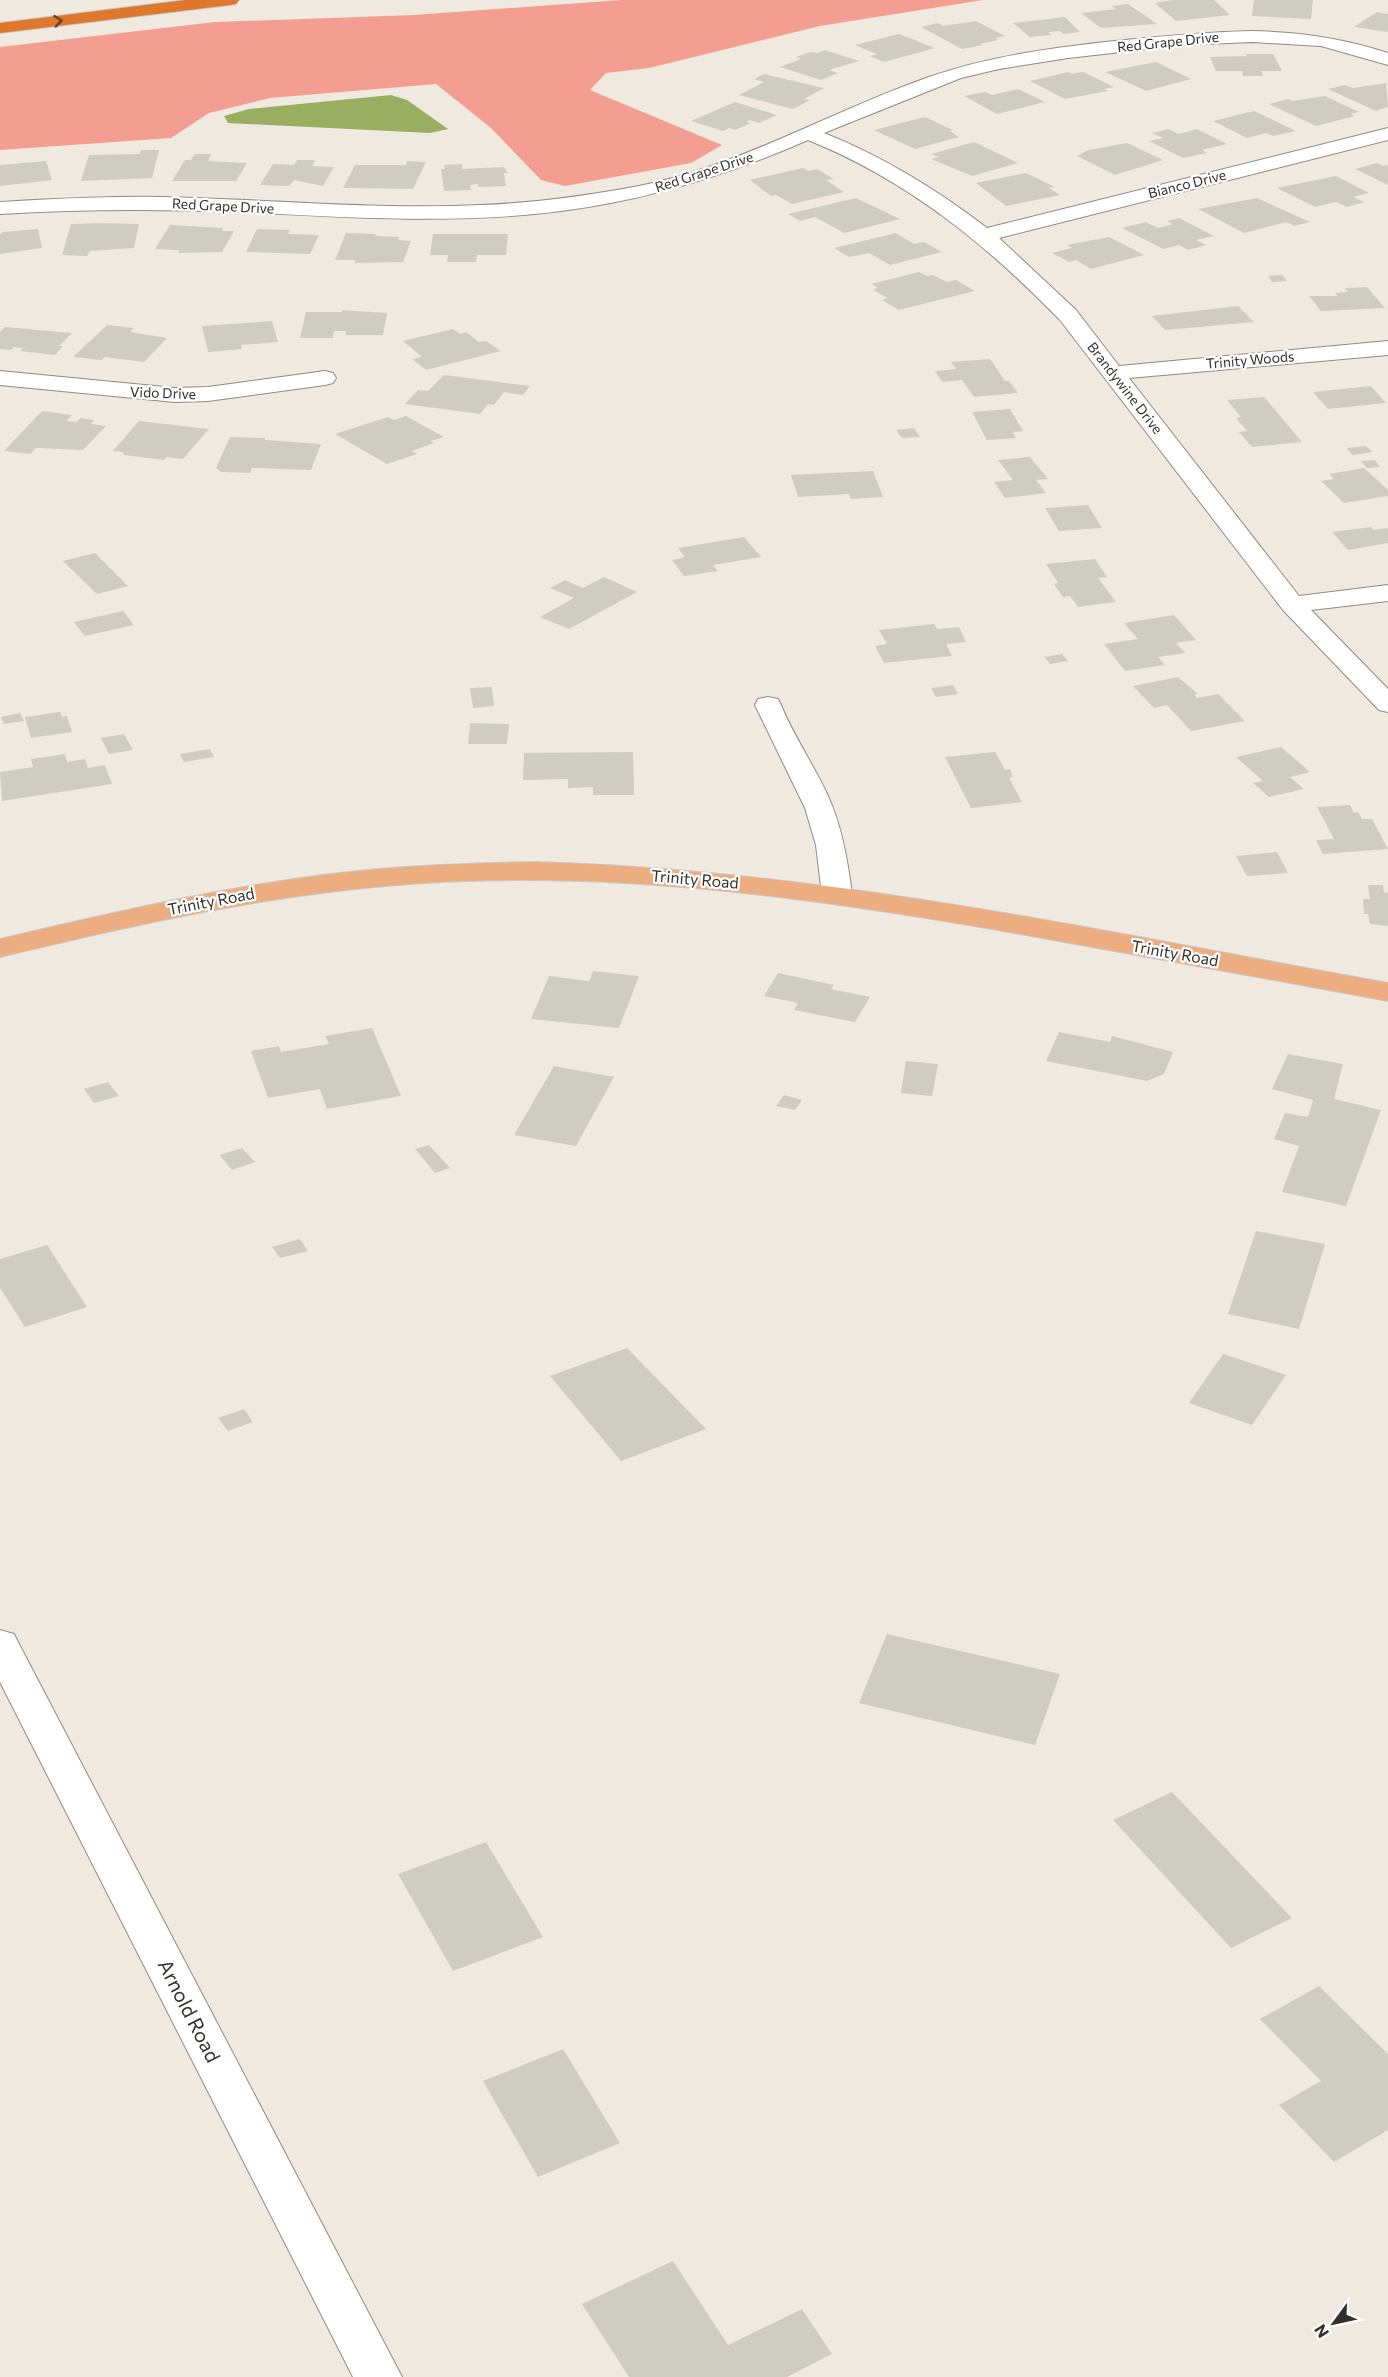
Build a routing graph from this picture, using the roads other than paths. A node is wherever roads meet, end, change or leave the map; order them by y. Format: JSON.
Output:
{"nodes":[{"id":1,"x":230,"y":0,"type":"edge"},
{"id":2,"x":0,"y":28,"type":"edge"},
{"id":3,"x":1388,"y":59,"type":"edge"},
{"id":4,"x":809,"y":134,"type":"junction"},
{"id":5,"x":1388,"y":134,"type":"edge"},
{"id":6,"x":0,"y":208,"type":"edge"},
{"id":7,"x":985,"y":235,"type":"junction"},
{"id":8,"x":1388,"y":348,"type":"edge"},
{"id":9,"x":1112,"y":373,"type":"junction"},
{"id":10,"x":0,"y":378,"type":"edge"},
{"id":11,"x":325,"y":378,"type":"dead end"},
{"id":12,"x":1388,"y":593,"type":"edge"},
{"id":13,"x":1292,"y":605,"type":"junction"},
{"id":14,"x":1388,"y":704,"type":"edge"},
{"id":15,"x":768,"y":705,"type":"dead end"},
{"id":16,"x":837,"y":895,"type":"junction"},
{"id":17,"x":0,"y":948,"type":"edge"},
{"id":18,"x":1388,"y":992,"type":"edge"},
{"id":19,"x":0,"y":1644,"type":"edge"},
{"id":20,"x":378,"y":2377,"type":"edge"}],
"edges":[{"from":2,"to":1,"type":"highway","one_way":true},
{"from":3,"to":4,"type":"street","name":"Red Grape Drive"},
{"from":4,"to":6,"type":"street","name":"Red Grape Drive"},
{"from":4,"to":7,"type":"street","name":"Brandywine Drive"},
{"from":5,"to":7,"type":"street","name":"Bianco Drive"},
{"from":7,"to":9,"type":"street","name":"Brandywine Drive"},
{"from":8,"to":9,"type":"street","name":"Trinity Woods"},
{"from":9,"to":13,"type":"street","name":"Brandywine Drive"},
{"from":10,"to":11,"type":"street","name":"Vido Drive"},
{"from":12,"to":13,"type":"street"},
{"from":13,"to":14,"type":"street","name":"Brandywine Drive"},
{"from":15,"to":16,"type":"street"},
{"from":16,"to":17,"type":"main road","name":"Trinity Road"},
{"from":16,"to":18,"type":"main road","name":"Trinity Road"},
{"from":19,"to":20,"type":"street","name":"Arnold Road"}]}
